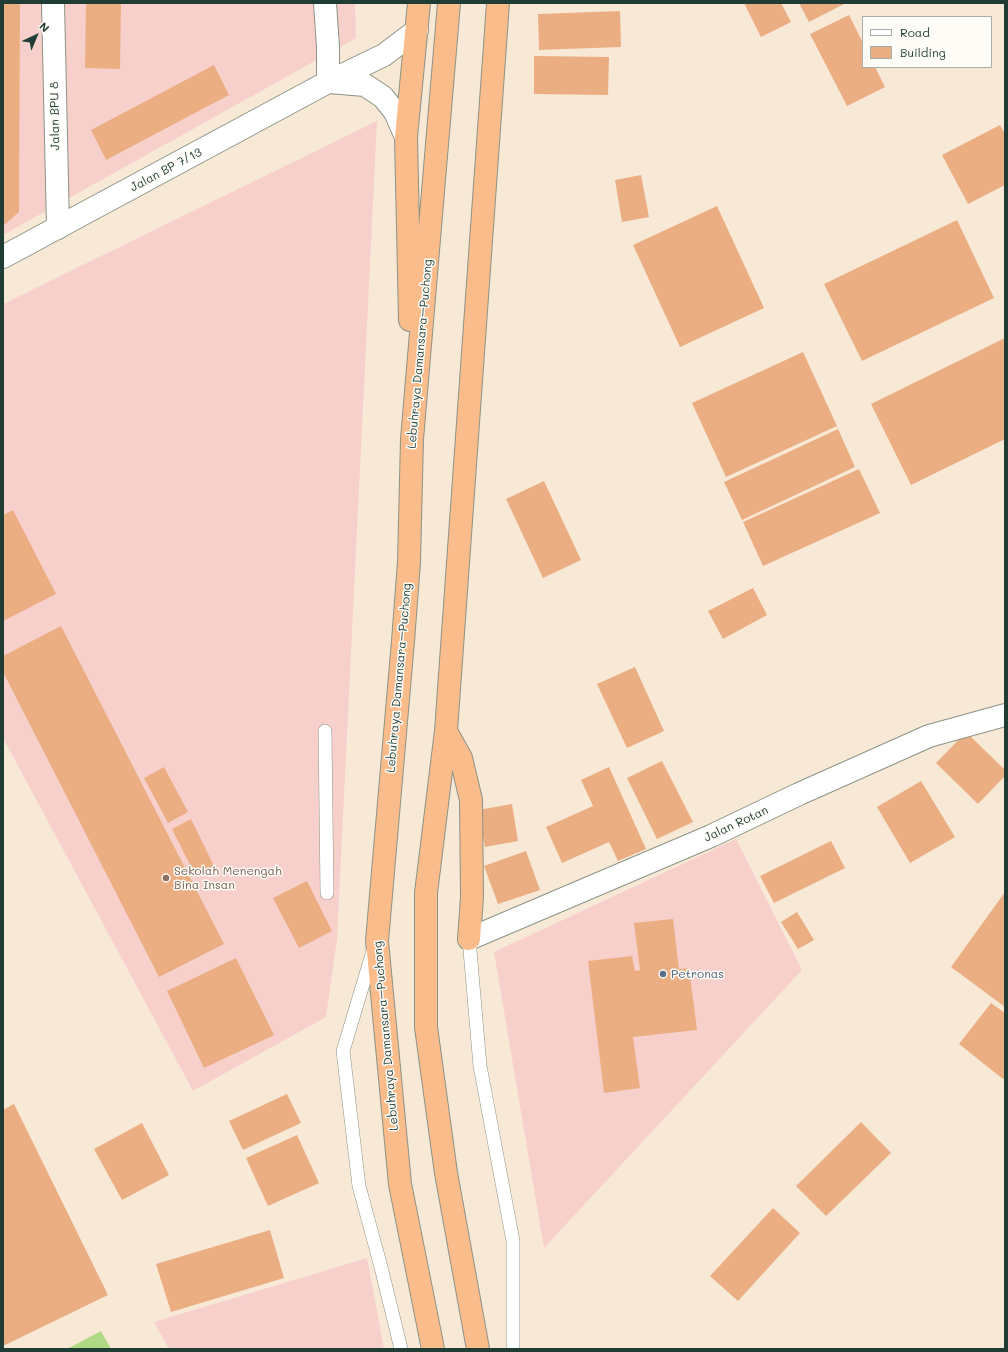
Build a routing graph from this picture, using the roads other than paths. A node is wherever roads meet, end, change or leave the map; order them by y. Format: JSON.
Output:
{"nodes":[{"id":1,"x":53,"y":3,"type":"edge"},
{"id":2,"x":325,"y":3,"type":"edge"},
{"id":3,"x":419,"y":3,"type":"edge"},
{"id":4,"x":449,"y":3,"type":"edge"},
{"id":5,"x":501,"y":5,"type":"edge"},
{"id":6,"x":417,"y":30,"type":"junction"},
{"id":7,"x":328,"y":82,"type":"junction"},
{"id":8,"x":406,"y":137,"type":"junction"},
{"id":9,"x":58,"y":228,"type":"junction"},
{"id":10,"x":3,"y":257,"type":"edge"},
{"id":11,"x":412,"y":439,"type":"junction"},
{"id":12,"x":1005,"y":715,"type":"edge"},
{"id":13,"x":325,"y":731,"type":"dead end"},
{"id":14,"x":446,"y":731,"type":"junction"},
{"id":15,"x":327,"y":893,"type":"dead end"},
{"id":16,"x":469,"y":939,"type":"junction"},
{"id":17,"x":377,"y":941,"type":"junction"},
{"id":18,"x":401,"y":1349,"type":"edge"},
{"id":19,"x":433,"y":1349,"type":"edge"},
{"id":20,"x":478,"y":1349,"type":"edge"},
{"id":21,"x":513,"y":1349,"type":"edge"}],
"edges":[{"from":1,"to":9,"type":"street","name":"Jalan BPU 8"},
{"from":2,"to":7,"type":"street"},
{"from":3,"to":6,"type":"highway"},
{"from":4,"to":11,"type":"highway","name":"Lebuhraya Damansara–Puchong"},
{"from":5,"to":14,"type":"highway"},
{"from":6,"to":7,"type":"street","name":"Jalan BP 7/13"},
{"from":6,"to":8,"type":"highway"},
{"from":7,"to":8,"type":"street"},
{"from":7,"to":9,"type":"street","name":"Jalan BP 7/13"},
{"from":8,"to":11,"type":"highway"},
{"from":9,"to":10,"type":"street","name":"Jalan BP 7/13"},
{"from":11,"to":17,"type":"highway","name":"Lebuhraya Damansara–Puchong"},
{"from":12,"to":16,"type":"street","name":"Jalan Rotan"},
{"from":13,"to":15,"type":"lane"},
{"from":14,"to":16,"type":"highway"},
{"from":14,"to":20,"type":"highway"},
{"from":16,"to":21,"type":"lane"},
{"from":17,"to":18,"type":"lane"},
{"from":17,"to":19,"type":"highway","name":"Lebuhraya Damansara–Puchong"}]}
